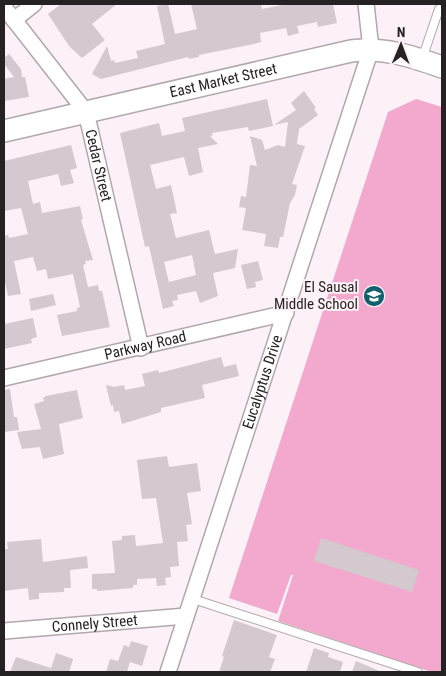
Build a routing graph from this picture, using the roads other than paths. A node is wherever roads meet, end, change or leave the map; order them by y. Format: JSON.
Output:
{"nodes":[{"id":1,"x":34,"y":4,"type":"edge"},
{"id":2,"x":366,"y":4,"type":"edge"},
{"id":3,"x":4,"y":7,"type":"edge"},
{"id":4,"x":439,"y":9,"type":"dead end"},
{"id":5,"x":14,"y":20,"type":"junction"},
{"id":6,"x":372,"y":49,"type":"junction"},
{"id":7,"x":422,"y":60,"type":"junction"},
{"id":8,"x":442,"y":67,"type":"edge"},
{"id":9,"x":86,"y":112,"type":"junction"},
{"id":10,"x":4,"y":131,"type":"edge"},
{"id":11,"x":286,"y":312,"type":"junction"},
{"id":12,"x":141,"y":348,"type":"junction"},
{"id":13,"x":4,"y":378,"type":"edge"},
{"id":14,"x":193,"y":599,"type":"junction"},
{"id":15,"x":186,"y":616,"type":"junction"},
{"id":16,"x":4,"y":631,"type":"edge"},
{"id":17,"x":168,"y":672,"type":"edge"},
{"id":18,"x":418,"y":672,"type":"edge"}],
"edges":[{"from":1,"to":5,"type":"street"},
{"from":2,"to":6,"type":"street","name":"Eucalyptus Drive"},
{"from":3,"to":5,"type":"street","name":"Cedar Street"},
{"from":4,"to":7,"type":"lane"},
{"from":5,"to":9,"type":"street","name":"Cedar Street"},
{"from":6,"to":7,"type":"main road","name":"East Market Street"},
{"from":6,"to":9,"type":"main road","name":"East Market Street"},
{"from":6,"to":11,"type":"street","name":"Eucalyptus Drive"},
{"from":7,"to":8,"type":"main road","name":"East Market Street"},
{"from":9,"to":10,"type":"main road","name":"East Market Street"},
{"from":9,"to":12,"type":"street","name":"Cedar Street"},
{"from":11,"to":12,"type":"street","name":"Parkway Road"},
{"from":11,"to":14,"type":"street","name":"Eucalyptus Drive"},
{"from":12,"to":13,"type":"street","name":"Parkway Road"},
{"from":14,"to":15,"type":"street","name":"Eucalyptus Drive"},
{"from":14,"to":18,"type":"lane"},
{"from":15,"to":16,"type":"street","name":"Connely Street"},
{"from":15,"to":17,"type":"street","name":"Eucalyptus Drive"}]}
